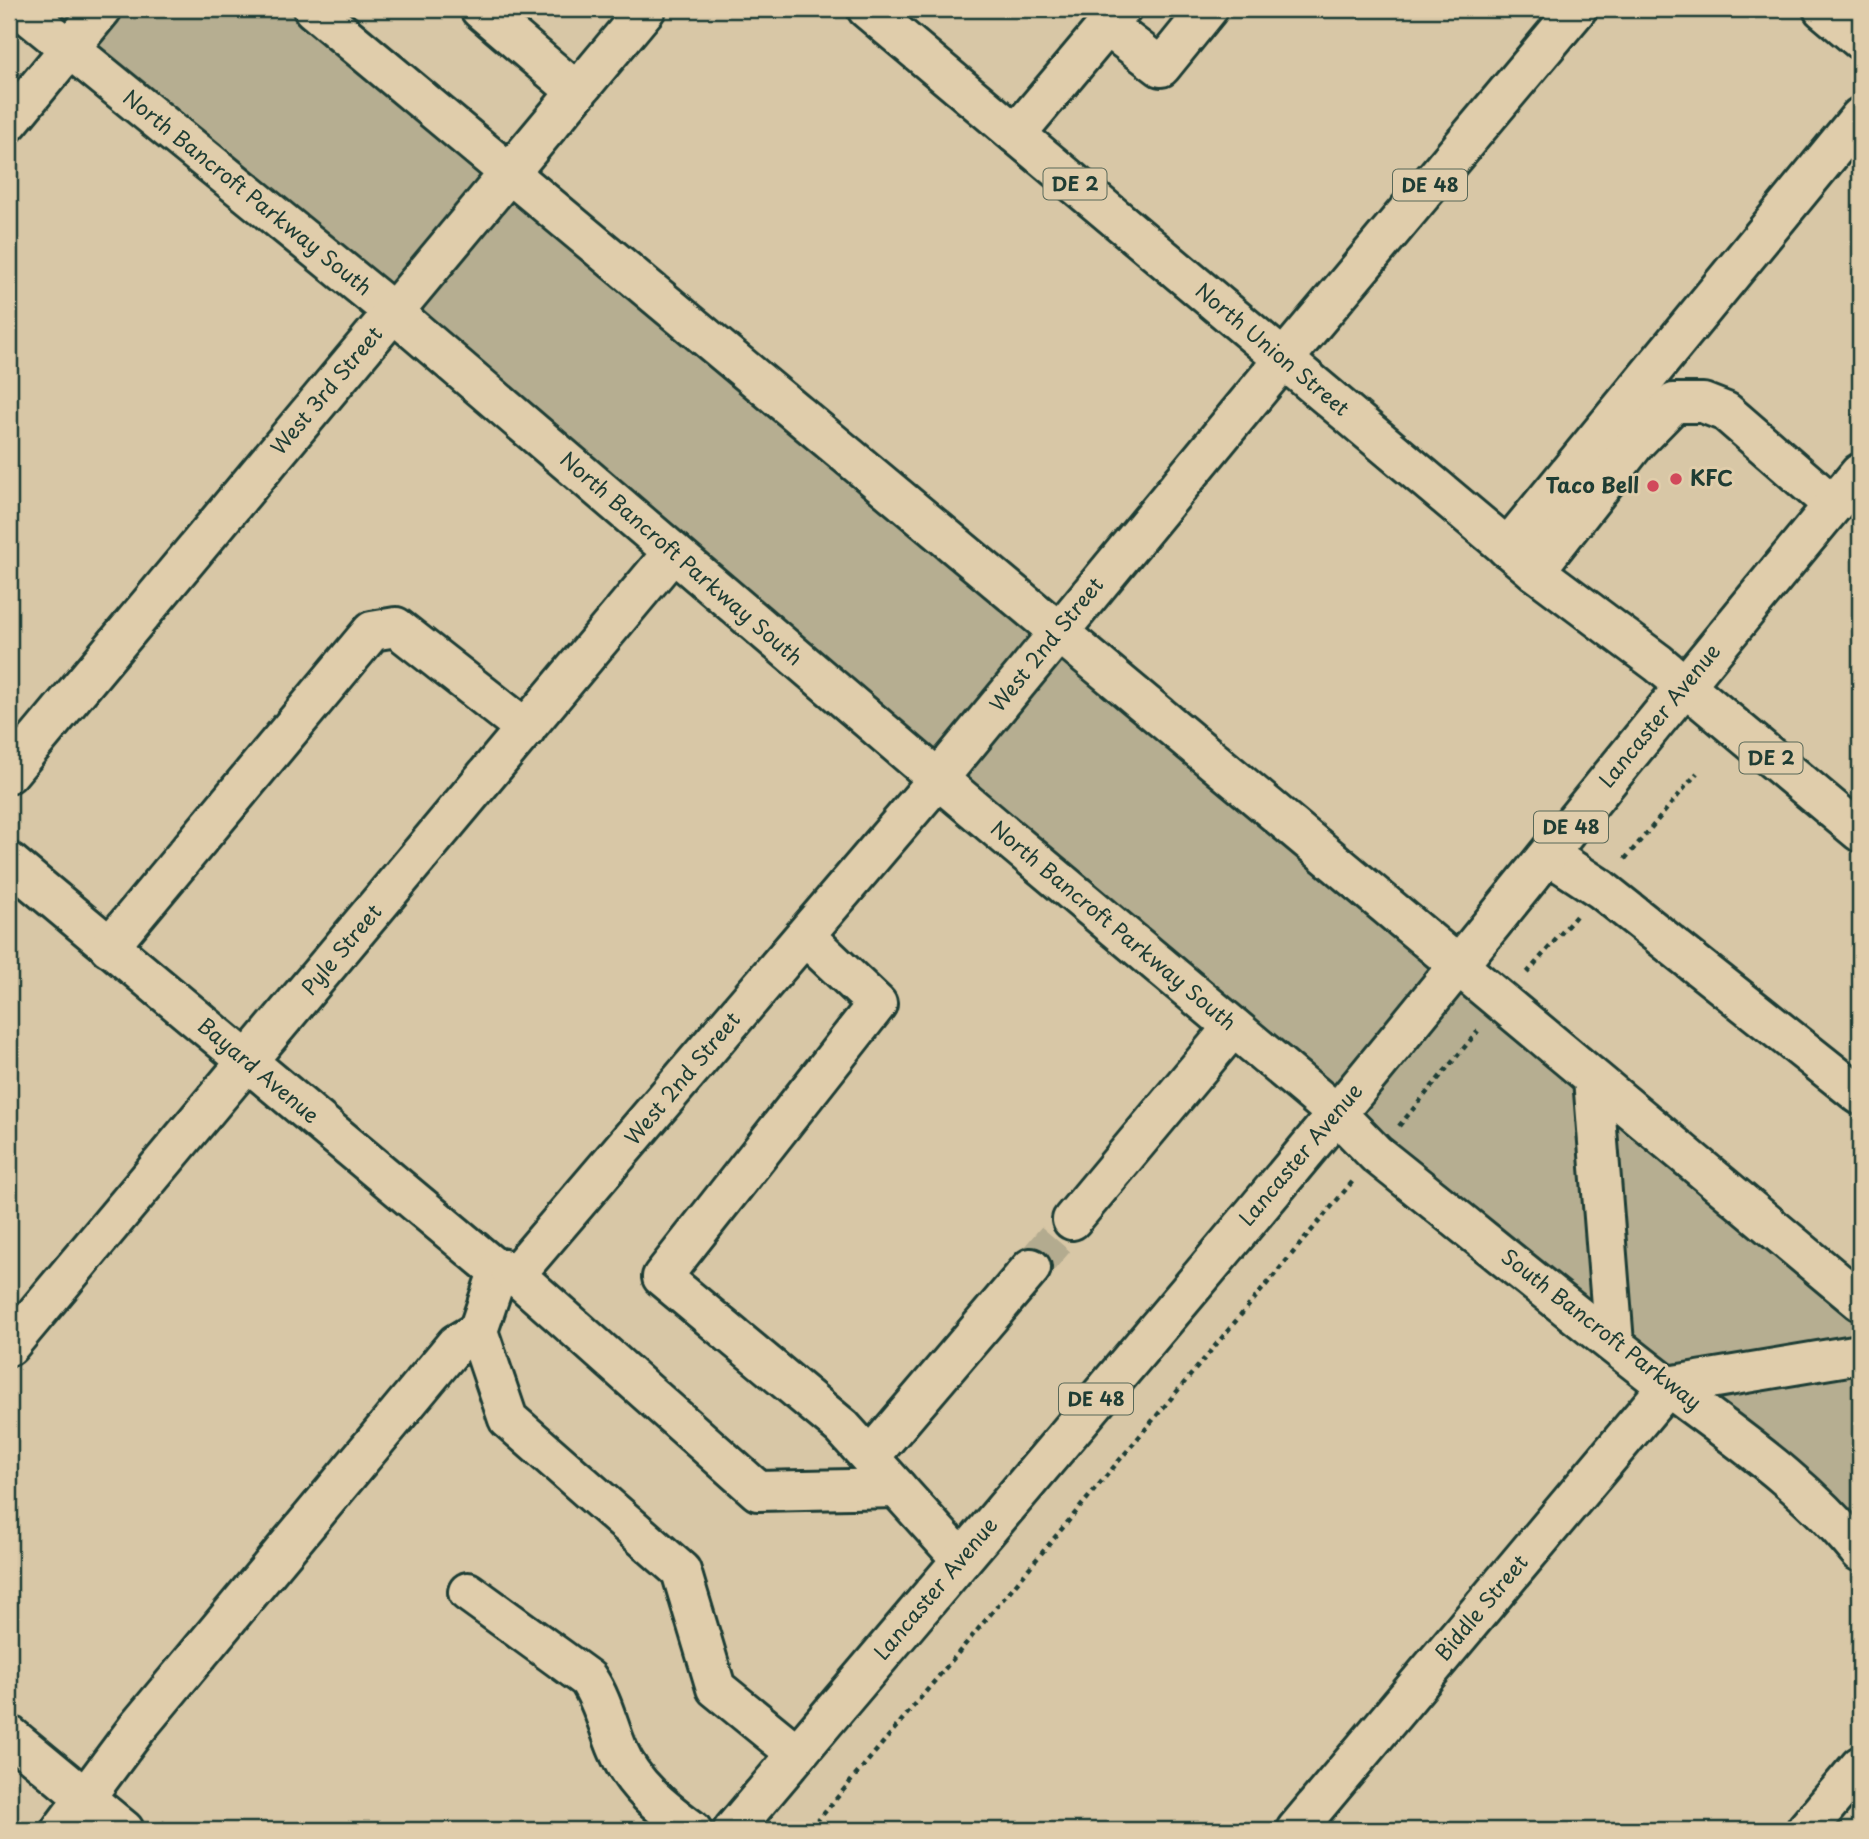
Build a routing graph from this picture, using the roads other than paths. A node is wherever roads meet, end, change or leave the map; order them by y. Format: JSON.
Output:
{"nodes":[{"id":1,"x":21,"y":9,"type":"edge"},
{"id":2,"x":102,"y":9,"type":"edge"},
{"id":3,"x":313,"y":9,"type":"edge"},
{"id":4,"x":480,"y":9,"type":"edge"},
{"id":5,"x":646,"y":9,"type":"edge"},
{"id":6,"x":867,"y":9,"type":"edge"},
{"id":7,"x":1208,"y":9,"type":"edge"},
{"id":8,"x":1577,"y":9,"type":"edge"},
{"id":9,"x":1823,"y":9,"type":"edge"},
{"id":10,"x":1114,"y":17,"type":"edge"},
{"id":11,"x":1860,"y":40,"type":"edge"},
{"id":12,"x":69,"y":49,"type":"junction"},
{"id":13,"x":577,"y":92,"type":"junction"},
{"id":14,"x":1860,"y":117,"type":"edge"},
{"id":15,"x":9,"y":122,"type":"edge"},
{"id":16,"x":1016,"y":134,"type":"junction"},
{"id":17,"x":508,"y":174,"type":"junction"},
{"id":18,"x":393,"y":312,"type":"junction"},
{"id":19,"x":1283,"y":360,"type":"junction"},
{"id":20,"x":1860,"y":472,"type":"edge"},
{"id":21,"x":1833,"y":505,"type":"junction"},
{"id":22,"x":673,"y":552,"type":"junction"},
{"id":23,"x":1521,"y":559,"type":"junction"},
{"id":24,"x":1057,"y":632,"type":"junction"},
{"id":25,"x":1683,"y":685,"type":"junction"},
{"id":26,"x":526,"y":729,"type":"junction"},
{"id":27,"x":9,"y":773,"type":"edge"},
{"id":28,"x":938,"y":779,"type":"junction"},
{"id":29,"x":1860,"y":832,"type":"edge"},
{"id":30,"x":1549,"y":855,"type":"junction"},
{"id":31,"x":9,"y":862,"type":"edge"},
{"id":32,"x":805,"y":936,"type":"junction"},
{"id":33,"x":109,"y":947,"type":"junction"},
{"id":34,"x":1457,"y":967,"type":"junction"},
{"id":35,"x":1233,"y":1027,"type":"junction"},
{"id":36,"x":248,"y":1063,"type":"junction"},
{"id":37,"x":1593,"y":1079,"type":"junction"},
{"id":38,"x":1860,"y":1095,"type":"edge"},
{"id":39,"x":1337,"y":1114,"type":"junction"},
{"id":40,"x":1072,"y":1220,"type":"tunnel mouth"},
{"id":41,"x":1031,"y":1268,"type":"tunnel mouth"},
{"id":42,"x":505,"y":1270,"type":"junction"},
{"id":43,"x":1860,"y":1301,"type":"edge"},
{"id":44,"x":478,"y":1331,"type":"junction"},
{"id":45,"x":1614,"y":1343,"type":"junction"},
{"id":46,"x":9,"y":1346,"type":"edge"},
{"id":47,"x":1860,"y":1354,"type":"edge"},
{"id":48,"x":1668,"y":1386,"type":"junction"},
{"id":49,"x":870,"y":1457,"type":"junction"},
{"id":50,"x":897,"y":1488,"type":"junction"},
{"id":51,"x":1860,"y":1552,"type":"edge"},
{"id":52,"x":961,"y":1559,"type":"junction"},
{"id":53,"x":468,"y":1592,"type":"dead end"},
{"id":54,"x":9,"y":1735,"type":"edge"},
{"id":55,"x":797,"y":1755,"type":"junction"},
{"id":56,"x":1860,"y":1766,"type":"edge"},
{"id":57,"x":86,"y":1799,"type":"junction"},
{"id":58,"x":61,"y":1830,"type":"edge"},
{"id":59,"x":124,"y":1830,"type":"edge"},
{"id":60,"x":692,"y":1830,"type":"edge"},
{"id":61,"x":733,"y":1830,"type":"edge"},
{"id":62,"x":1296,"y":1830,"type":"edge"},
{"id":63,"x":1807,"y":1830,"type":"edge"}],
"edges":[{"from":1,"to":12,"type":"street","name":"North Bancroft Parkway South"},
{"from":2,"to":12,"type":"street"},
{"from":3,"to":17,"type":"street"},
{"from":4,"to":13,"type":"street"},
{"from":5,"to":13,"type":"street","name":"West 3rd Street"},
{"from":6,"to":16,"type":"street","name":"North Union Street","number":"DE 2"},
{"from":7,"to":10,"type":"street"},
{"from":8,"to":19,"type":"street","name":"West 2nd Street","number":"DE 48"},
{"from":9,"to":11,"type":"street"},
{"from":10,"to":16,"type":"street"},
{"from":12,"to":15,"type":"street"},
{"from":12,"to":18,"type":"street","name":"North Bancroft Parkway South"},
{"from":13,"to":17,"type":"street","name":"West 3rd Street"},
{"from":14,"to":23,"type":"street"},
{"from":16,"to":19,"type":"street","name":"North Union Street","number":"DE 2"},
{"from":17,"to":18,"type":"street","name":"West 3rd Street"},
{"from":17,"to":24,"type":"street"},
{"from":18,"to":22,"type":"street","name":"North Bancroft Parkway South"},
{"from":18,"to":27,"type":"street","name":"West 3rd Street"},
{"from":19,"to":23,"type":"street","name":"North Union Street","number":"DE 2"},
{"from":19,"to":24,"type":"street","name":"West 2nd Street"},
{"from":20,"to":21,"type":"street","name":"Lancaster Avenue","number":"DE 48"},
{"from":21,"to":23,"type":"street"},
{"from":21,"to":25,"type":"street","name":"Lancaster Avenue","number":"DE 48"},
{"from":22,"to":26,"type":"street","name":"Pyle Street"},
{"from":22,"to":28,"type":"street","name":"North Bancroft Parkway South"},
{"from":23,"to":25,"type":"street","name":"North Union Street","number":"DE 2"},
{"from":24,"to":28,"type":"street","name":"West 2nd Street"},
{"from":24,"to":34,"type":"street"},
{"from":25,"to":29,"type":"street","number":"DE 2"},
{"from":25,"to":30,"type":"street","name":"Lancaster Avenue","number":"DE 48"},
{"from":26,"to":33,"type":"street"},
{"from":26,"to":36,"type":"street","name":"Pyle Street"},
{"from":28,"to":32,"type":"street","name":"West 2nd Street"},
{"from":28,"to":35,"type":"street","name":"North Bancroft Parkway South"},
{"from":30,"to":34,"type":"street","name":"Lancaster Avenue","number":"DE 48"},
{"from":30,"to":38,"type":"street"},
{"from":31,"to":33,"type":"street","name":"Bayard Avenue"},
{"from":32,"to":42,"type":"street","name":"West 2nd Street"},
{"from":32,"to":49,"type":"street"},
{"from":33,"to":36,"type":"street","name":"Bayard Avenue"},
{"from":34,"to":37,"type":"street"},
{"from":34,"to":39,"type":"street","name":"Lancaster Avenue","number":"DE 48"},
{"from":35,"to":39,"type":"street","name":"North Bancroft Parkway South"},
{"from":35,"to":40,"type":"street"},
{"from":36,"to":42,"type":"street","name":"Bayard Avenue"},
{"from":36,"to":46,"type":"street","name":"Pyle Street"},
{"from":37,"to":43,"type":"street"},
{"from":37,"to":45,"type":"street"},
{"from":39,"to":45,"type":"street","name":"South Bancroft Parkway"},
{"from":39,"to":52,"type":"street","name":"Lancaster Avenue","number":"DE 48"},
{"from":41,"to":49,"type":"street"},
{"from":42,"to":44,"type":"street"},
{"from":42,"to":50,"type":"street","name":"Bayard Avenue"},
{"from":44,"to":55,"type":"street"},
{"from":44,"to":57,"type":"street"},
{"from":45,"to":48,"type":"street","name":"South Bancroft Parkway"},
{"from":47,"to":48,"type":"street"},
{"from":48,"to":51,"type":"street","name":"South Bancroft Parkway"},
{"from":48,"to":62,"type":"street","name":"Biddle Street"},
{"from":49,"to":50,"type":"street"},
{"from":50,"to":52,"type":"street"},
{"from":52,"to":55,"type":"street","name":"Lancaster Avenue","number":"DE 48"},
{"from":53,"to":60,"type":"street"},
{"from":54,"to":57,"type":"street"},
{"from":55,"to":61,"type":"street","name":"Lancaster Avenue","number":"DE 48"},
{"from":56,"to":63,"type":"street"},
{"from":57,"to":58,"type":"street"},
{"from":57,"to":59,"type":"street"}]}
